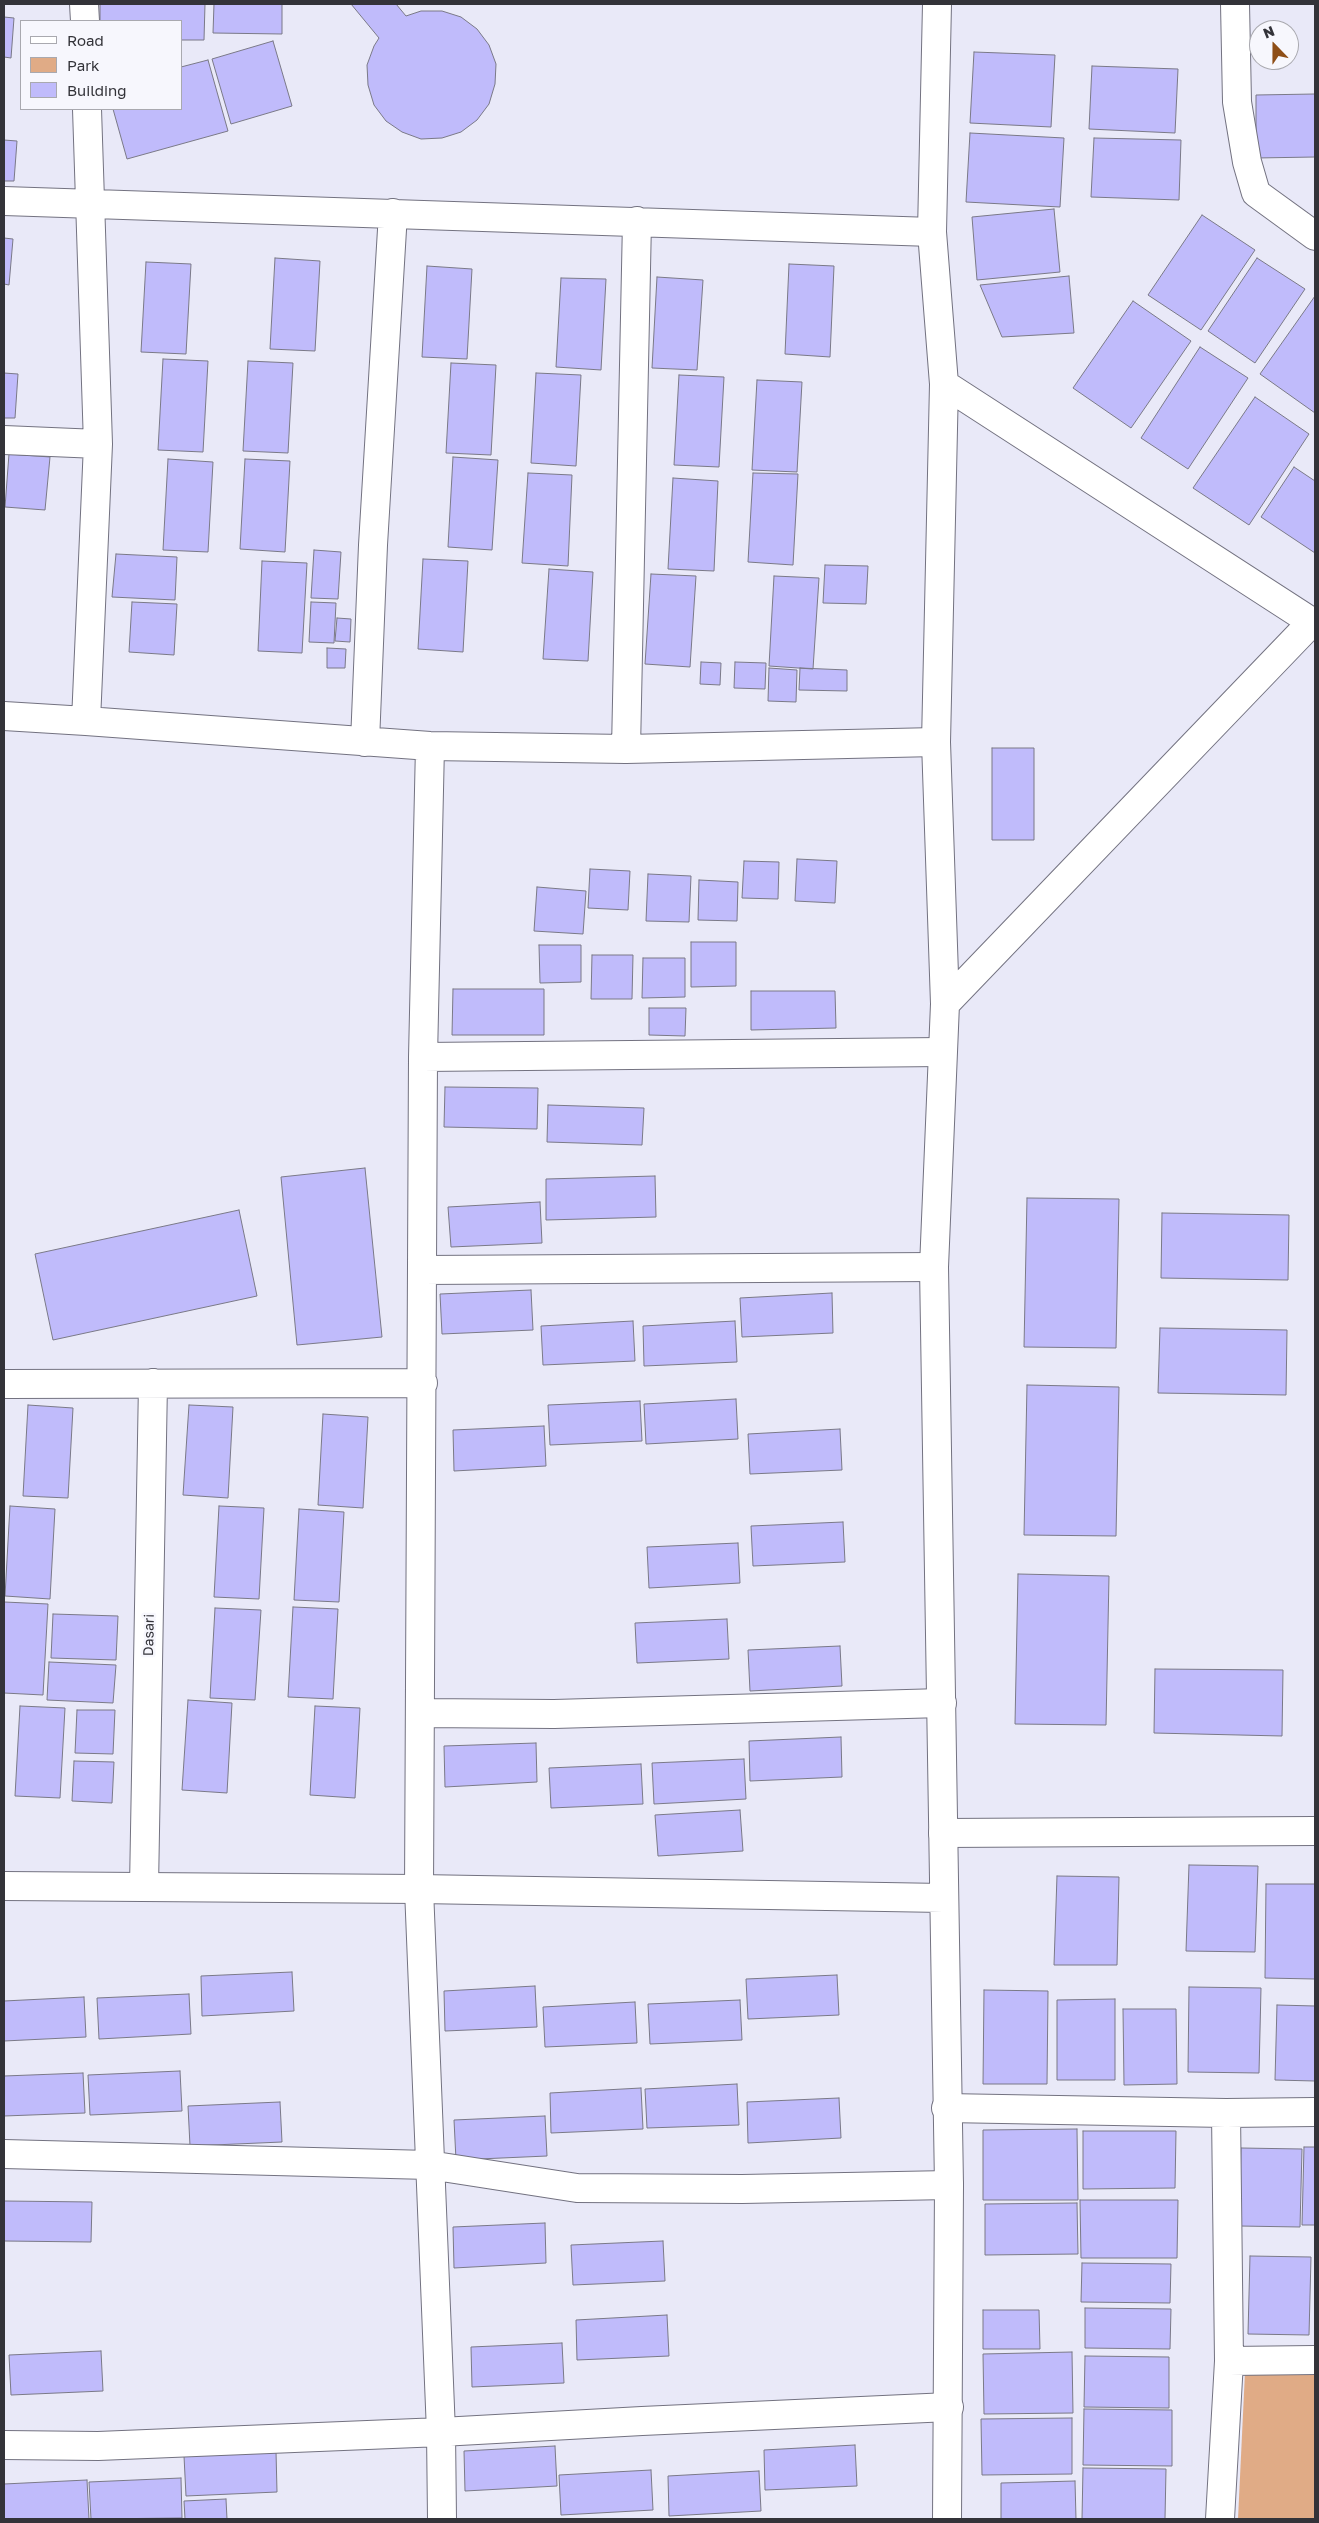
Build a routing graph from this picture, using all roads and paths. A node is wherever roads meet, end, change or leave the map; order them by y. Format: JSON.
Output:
{"nodes":[{"id":1,"x":84,"y":4,"type":"edge"},
{"id":2,"x":936,"y":4,"type":"edge"},
{"id":3,"x":1236,"y":4,"type":"edge"},
{"id":4,"x":85,"y":20,"type":"edge"},
{"id":5,"x":87,"y":110,"type":"edge"},
{"id":6,"x":4,"y":202,"type":"edge"},
{"id":7,"x":89,"y":204,"type":"junction"},
{"id":8,"x":393,"y":213,"type":"junction"},
{"id":9,"x":637,"y":221,"type":"junction"},
{"id":10,"x":932,"y":232,"type":"junction"},
{"id":11,"x":1315,"y":236,"type":"edge"},
{"id":12,"x":944,"y":384,"type":"junction"},
{"id":13,"x":4,"y":440,"type":"edge"},
{"id":14,"x":98,"y":444,"type":"junction"},
{"id":15,"x":1313,"y":623,"type":"edge"},
{"id":16,"x":4,"y":716,"type":"edge"},
{"id":17,"x":86,"y":721,"type":"junction"},
{"id":18,"x":364,"y":742,"type":"junction"},
{"id":19,"x":936,"y":742,"type":"junction"},
{"id":20,"x":430,"y":746,"type":"junction"},
{"id":21,"x":626,"y":749,"type":"junction"},
{"id":22,"x":946,"y":1004,"type":"junction"},
{"id":23,"x":942,"y":1052,"type":"junction"},
{"id":24,"x":424,"y":1056,"type":"junction"},
{"id":25,"x":934,"y":1267,"type":"junction"},
{"id":26,"x":424,"y":1270,"type":"junction"},
{"id":27,"x":153,"y":1383,"type":"junction"},
{"id":28,"x":423,"y":1383,"type":"junction"},
{"id":29,"x":4,"y":1384,"type":"edge"},
{"id":30,"x":942,"y":1703,"type":"junction"},
{"id":31,"x":420,"y":1713,"type":"junction"},
{"id":32,"x":1315,"y":1830,"type":"edge"},
{"id":33,"x":943,"y":1833,"type":"junction"},
{"id":34,"x":4,"y":1886,"type":"edge"},
{"id":35,"x":144,"y":1887,"type":"junction"},
{"id":36,"x":419,"y":1889,"type":"junction"},
{"id":37,"x":943,"y":1898,"type":"junction"},
{"id":38,"x":946,"y":2108,"type":"junction"},
{"id":39,"x":1315,"y":2112,"type":"edge"},
{"id":40,"x":1226,"y":2113,"type":"junction"},
{"id":41,"x":4,"y":2154,"type":"edge"},
{"id":42,"x":429,"y":2165,"type":"junction"},
{"id":43,"x":949,"y":2185,"type":"junction"},
{"id":44,"x":1315,"y":2360,"type":"edge"},
{"id":45,"x":1229,"y":2361,"type":"junction"},
{"id":46,"x":949,"y":2407,"type":"junction"},
{"id":47,"x":441,"y":2432,"type":"junction"},
{"id":48,"x":4,"y":2445,"type":"edge"},
{"id":49,"x":442,"y":2519,"type":"edge"},
{"id":50,"x":947,"y":2519,"type":"edge"},
{"id":51,"x":1220,"y":2519,"type":"edge"}],
"edges":[{"from":1,"to":4,"type":"street"},
{"from":2,"to":10,"type":"street"},
{"from":3,"to":11,"type":"street"},
{"from":5,"to":7,"type":"street"},
{"from":6,"to":7,"type":"street"},
{"from":7,"to":8,"type":"street"},
{"from":7,"to":14,"type":"street"},
{"from":8,"to":9,"type":"street"},
{"from":8,"to":18,"type":"street"},
{"from":9,"to":10,"type":"street"},
{"from":9,"to":21,"type":"street"},
{"from":10,"to":12,"type":"street"},
{"from":12,"to":15,"type":"street"},
{"from":12,"to":19,"type":"street"},
{"from":13,"to":14,"type":"street"},
{"from":14,"to":17,"type":"street"},
{"from":15,"to":22,"type":"street"},
{"from":16,"to":17,"type":"street"},
{"from":17,"to":18,"type":"street"},
{"from":18,"to":20,"type":"street"},
{"from":19,"to":21,"type":"street"},
{"from":19,"to":22,"type":"street"},
{"from":20,"to":21,"type":"street"},
{"from":20,"to":24,"type":"street"},
{"from":22,"to":23,"type":"street"},
{"from":23,"to":24,"type":"street"},
{"from":23,"to":25,"type":"street"},
{"from":24,"to":26,"type":"street"},
{"from":25,"to":26,"type":"street"},
{"from":25,"to":30,"type":"street"},
{"from":26,"to":28,"type":"street"},
{"from":27,"to":28,"type":"street"},
{"from":27,"to":29,"type":"street"},
{"from":27,"to":35,"type":"street","name":"Dasari"},
{"from":28,"to":31,"type":"street"},
{"from":30,"to":31,"type":"street"},
{"from":30,"to":33,"type":"street"},
{"from":31,"to":36,"type":"street"},
{"from":32,"to":33,"type":"street"},
{"from":33,"to":37,"type":"street"},
{"from":34,"to":35,"type":"street"},
{"from":35,"to":36,"type":"street"},
{"from":36,"to":37,"type":"street"},
{"from":36,"to":42,"type":"street"},
{"from":37,"to":38,"type":"street"},
{"from":38,"to":40,"type":"street"},
{"from":38,"to":43,"type":"street"},
{"from":39,"to":40,"type":"street"},
{"from":40,"to":45,"type":"street"},
{"from":41,"to":42,"type":"street"},
{"from":42,"to":43,"type":"street"},
{"from":42,"to":47,"type":"street"},
{"from":43,"to":46,"type":"street"},
{"from":44,"to":45,"type":"street"},
{"from":45,"to":51,"type":"street"},
{"from":46,"to":47,"type":"street"},
{"from":46,"to":50,"type":"street"},
{"from":47,"to":48,"type":"street"},
{"from":47,"to":49,"type":"street"}]}
